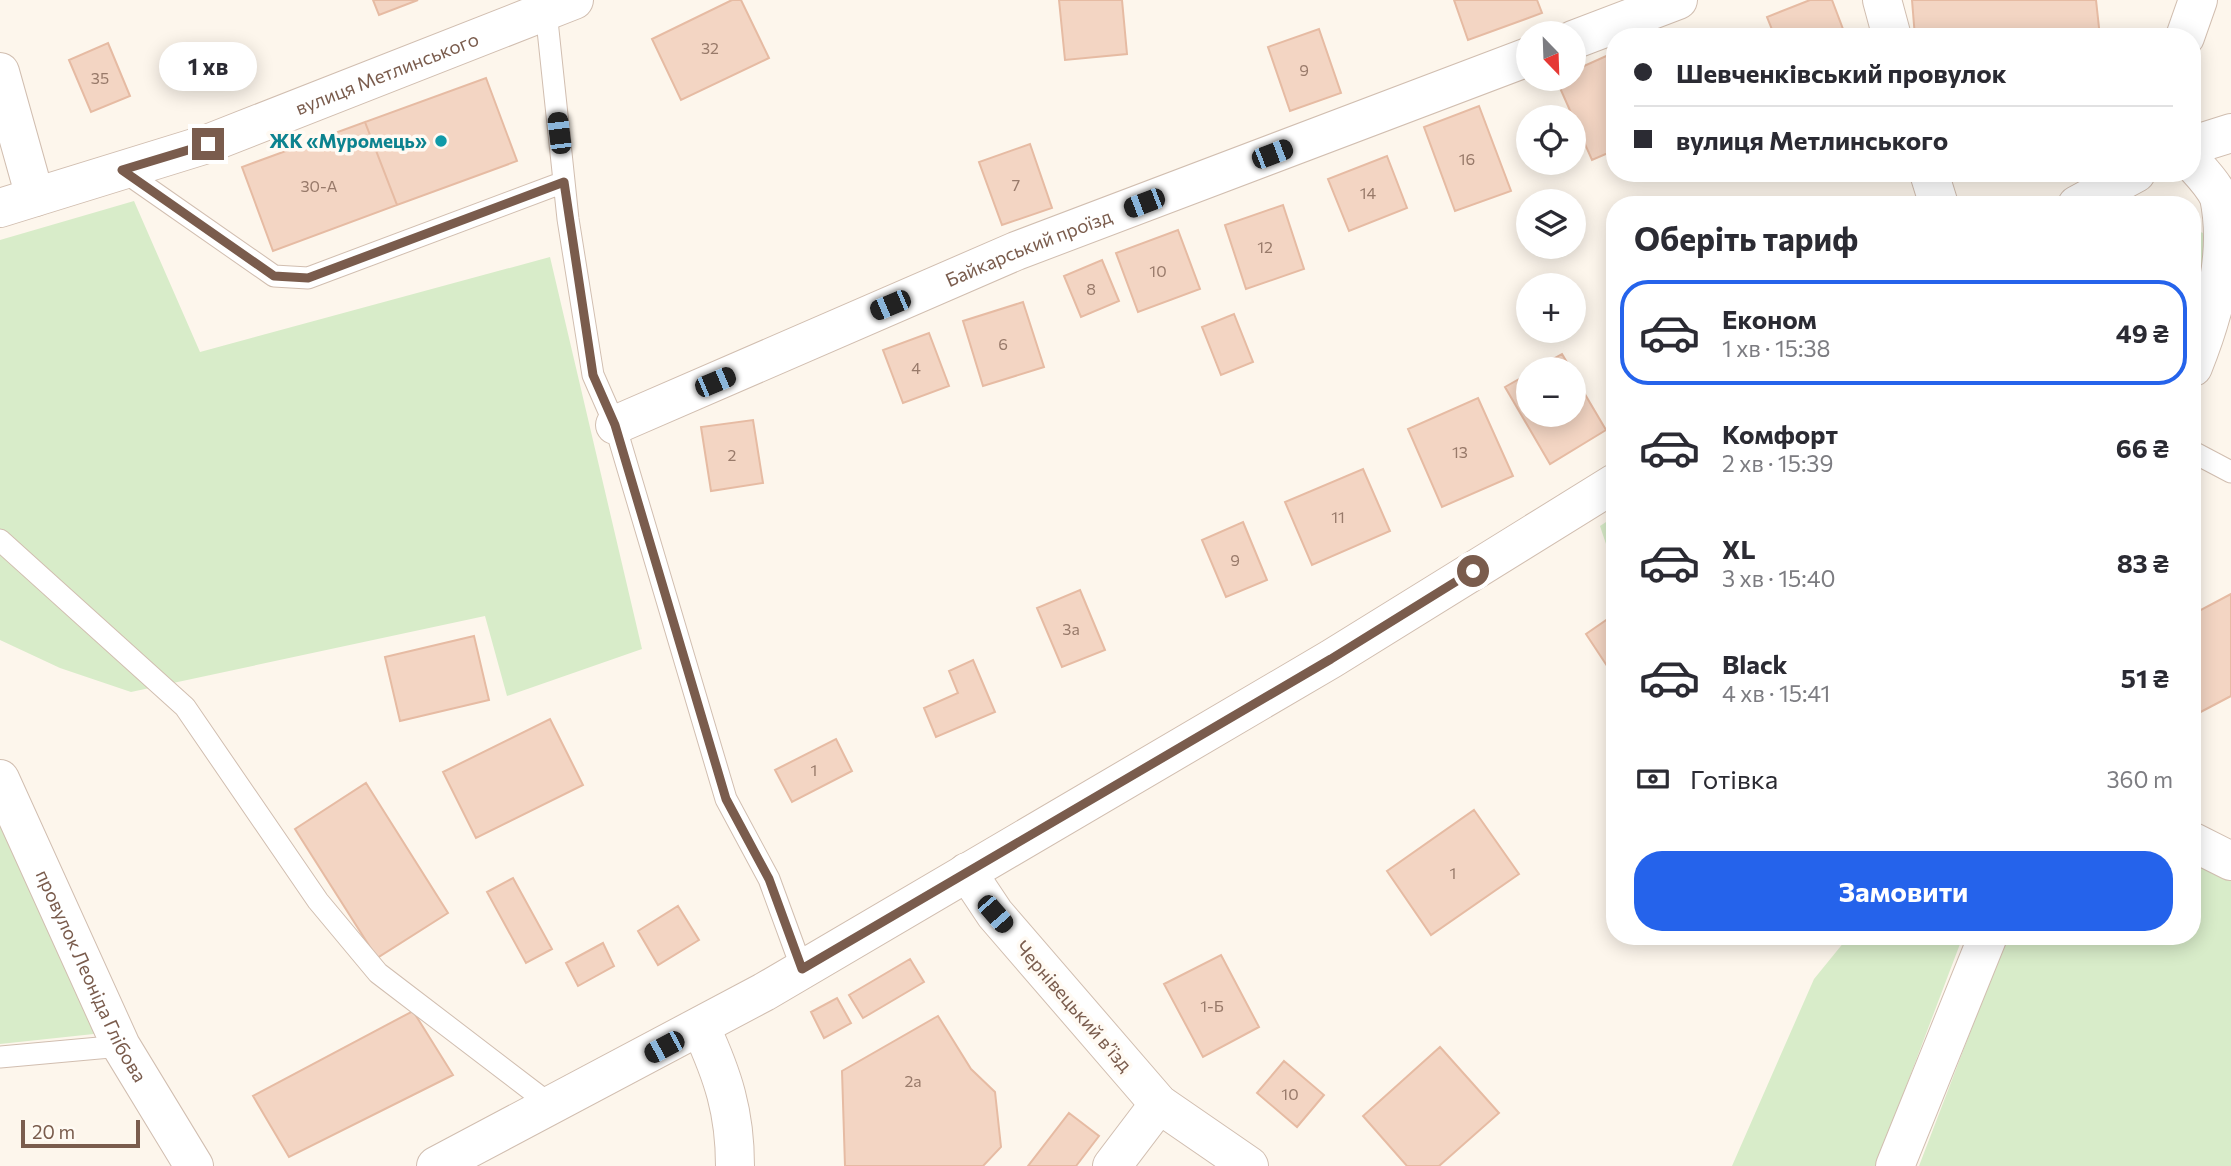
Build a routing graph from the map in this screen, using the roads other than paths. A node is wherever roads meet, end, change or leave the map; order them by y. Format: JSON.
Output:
{"nodes":[{"id":1,"x":1678,"y":0,"type":"edge"},
{"id":2,"x":1882,"y":0,"type":"edge"},
{"id":3,"x":2197,"y":0,"type":"edge"},
{"id":4,"x":560,"y":5,"type":"edge"},
{"id":5,"x":1890,"y":28,"type":"edge"},
{"id":6,"x":2188,"y":28,"type":"edge"},
{"id":7,"x":1586,"y":35,"type":"edge"},
{"id":8,"x":1516,"y":62,"type":"edge"},
{"id":9,"x":0,"y":72,"type":"edge"},
{"id":10,"x":2231,"y":133,"type":"edge"},
{"id":11,"x":2201,"y":142,"type":"edge"},
{"id":12,"x":122,"y":170,"type":"junction"},
{"id":13,"x":2201,"y":173,"type":"edge"},
{"id":14,"x":564,"y":182,"type":"junction"},
{"id":15,"x":2119,"y":182,"type":"edge"},
{"id":16,"x":2094,"y":196,"type":"edge"},
{"id":17,"x":18,"y":202,"type":"edge"},
{"id":18,"x":2201,"y":348,"type":"edge"},
{"id":19,"x":615,"y":425,"type":"junction"},
{"id":20,"x":2201,"y":456,"type":"edge"},
{"id":21,"x":2231,"y":472,"type":"edge"},
{"id":22,"x":1606,"y":489,"type":"edge"},
{"id":23,"x":0,"y":540,"type":"edge"},
{"id":24,"x":0,"y":779,"type":"edge"},
{"id":25,"x":2201,"y":846,"type":"edge"},
{"id":26,"x":2231,"y":861,"type":"edge"},
{"id":27,"x":967,"y":872,"type":"junction"},
{"id":28,"x":1984,"y":945,"type":"edge"},
{"id":29,"x":802,"y":969,"type":"junction"},
{"id":30,"x":701,"y":1028,"type":"junction"},
{"id":31,"x":121,"y":1046,"type":"junction"},
{"id":32,"x":0,"y":1057,"type":"edge"},
{"id":33,"x":1159,"y":1104,"type":"junction"},
{"id":34,"x":552,"y":1106,"type":"junction"},
{"id":35,"x":194,"y":1166,"type":"edge"},
{"id":36,"x":436,"y":1166,"type":"edge"},
{"id":37,"x":735,"y":1166,"type":"edge"},
{"id":38,"x":1112,"y":1166,"type":"edge"},
{"id":39,"x":1250,"y":1166,"type":"edge"},
{"id":40,"x":1895,"y":1166,"type":"edge"}],
"edges":[{"from":1,"to":7,"type":"street"},
{"from":2,"to":5,"type":"street"},
{"from":3,"to":6,"type":"street"},
{"from":4,"to":12,"type":"street","name":"вулиця Метлинського"},
{"from":4,"to":14,"type":"lane"},
{"from":8,"to":19,"type":"street","name":"Байкарський проїзд"},
{"from":9,"to":17,"type":"street"},
{"from":10,"to":11,"type":"street"},
{"from":12,"to":14,"type":"lane"},
{"from":12,"to":17,"type":"street","name":"вулиця Метлинського"},
{"from":13,"to":18,"type":"street"},
{"from":14,"to":19,"type":"lane"},
{"from":15,"to":16,"type":"street"},
{"from":19,"to":29,"type":"lane"},
{"from":20,"to":21,"type":"lane"},
{"from":22,"to":27,"type":"street"},
{"from":23,"to":34,"type":"lane"},
{"from":24,"to":31,"type":"street","name":"провулок Леоніда Глібова"},
{"from":25,"to":26,"type":"street"},
{"from":27,"to":29,"type":"street"},
{"from":27,"to":33,"type":"street","name":"Чернівецький вʼїзд"},
{"from":28,"to":40,"type":"street"},
{"from":29,"to":30,"type":"street"},
{"from":30,"to":34,"type":"street"},
{"from":30,"to":37,"type":"street"},
{"from":31,"to":32,"type":"lane"},
{"from":31,"to":35,"type":"street","name":"провулок Леоніда Глібова"},
{"from":33,"to":38,"type":"street"},
{"from":33,"to":39,"type":"street","name":"Чернівецький вʼїзд"},
{"from":34,"to":36,"type":"street"}]}
